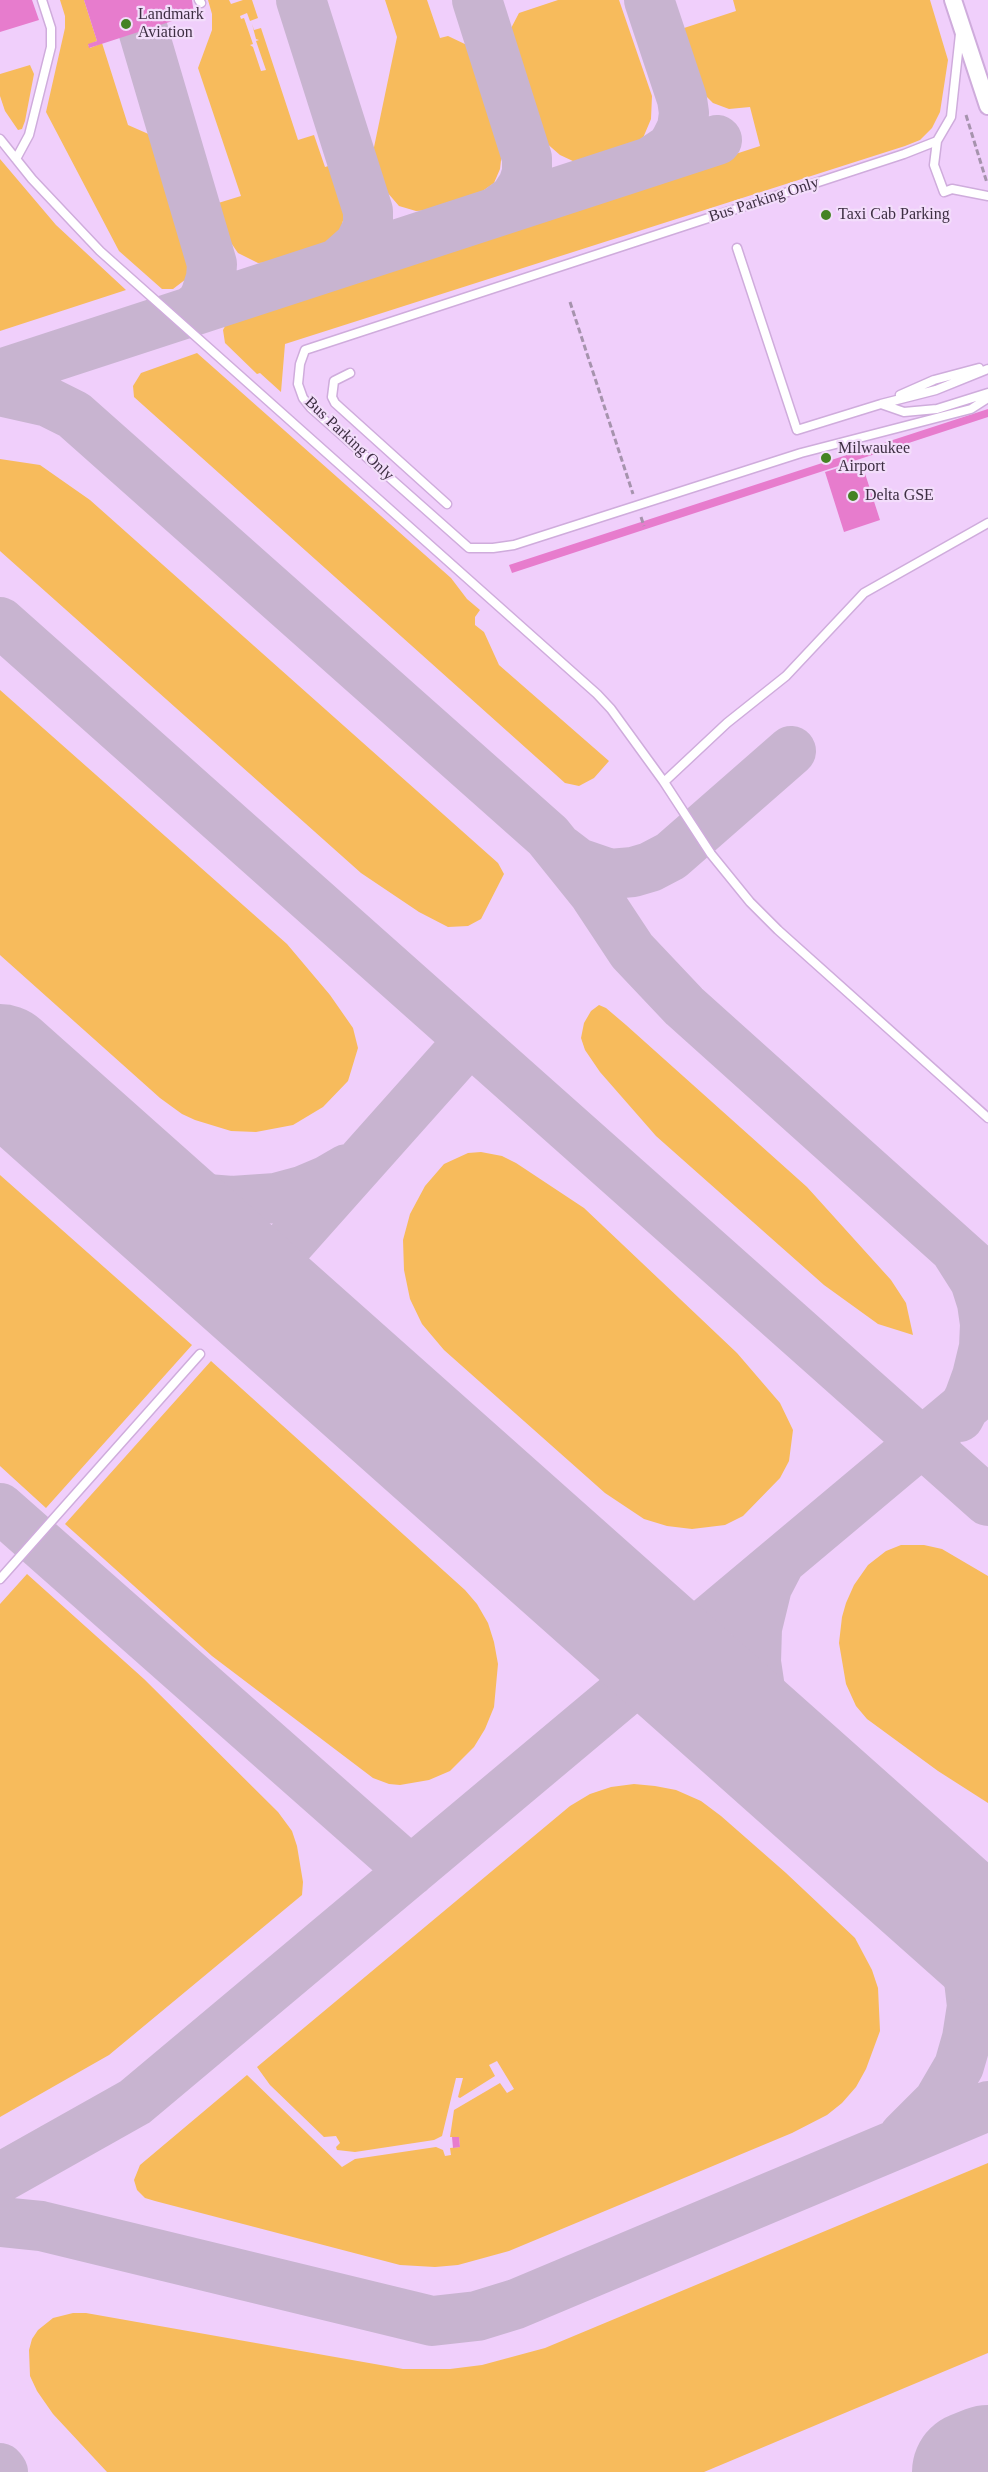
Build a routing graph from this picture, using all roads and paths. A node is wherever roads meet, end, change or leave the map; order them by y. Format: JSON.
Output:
{"nodes":[{"id":1,"x":42,"y":0,"type":"edge"},
{"id":2,"x":953,"y":0,"type":"edge"},
{"id":3,"x":961,"y":25,"type":"junction"},
{"id":4,"x":984,"y":88,"type":"edge"},
{"id":5,"x":988,"y":106,"type":"edge"},
{"id":6,"x":965,"y":112,"type":"dead end"},
{"id":7,"x":0,"y":139,"type":"edge"},
{"id":8,"x":937,"y":141,"type":"junction"},
{"id":9,"x":16,"y":159,"type":"junction"},
{"id":10,"x":988,"y":184,"type":"edge"},
{"id":11,"x":988,"y":196,"type":"edge"},
{"id":12,"x":737,"y":248,"type":"dead end"},
{"id":13,"x":570,"y":302,"type":"dead end"},
{"id":14,"x":988,"y":368,"type":"edge"},
{"id":15,"x":350,"y":373,"type":"dead end"},
{"id":16,"x":988,"y":393,"type":"edge"},
{"id":17,"x":988,"y":398,"type":"edge"},
{"id":18,"x":881,"y":404,"type":"junction"},
{"id":19,"x":447,"y":504,"type":"dead end"},
{"id":20,"x":637,"y":505,"type":"junction"},
{"id":21,"x":988,"y":524,"type":"edge"},
{"id":22,"x":644,"y":526,"type":"dead end"},
{"id":23,"x":664,"y":782,"type":"junction"},
{"id":24,"x":988,"y":1118,"type":"edge"},
{"id":25,"x":200,"y":1354,"type":"dead end"},
{"id":26,"x":0,"y":1579,"type":"edge"}],
"edges":[{"from":1,"to":9,"type":"lane"},
{"from":2,"to":3,"type":"street"},
{"from":3,"to":4,"type":"street"},
{"from":3,"to":8,"type":"lane"},
{"from":4,"to":5,"type":"street"},
{"from":6,"to":10,"type":"path"},
{"from":7,"to":9,"type":"lane"},
{"from":8,"to":11,"type":"lane"},
{"from":8,"to":20,"type":"lane","name":"Bus Parking Only"},
{"from":9,"to":23,"type":"lane"},
{"from":12,"to":18,"type":"lane"},
{"from":13,"to":20,"type":"path"},
{"from":14,"to":18,"type":"lane"},
{"from":15,"to":19,"type":"lane"},
{"from":16,"to":18,"type":"lane"},
{"from":17,"to":20,"type":"lane","name":"Bus Parking Only"},
{"from":20,"to":22,"type":"path"},
{"from":21,"to":23,"type":"lane"},
{"from":23,"to":24,"type":"lane"},
{"from":25,"to":26,"type":"lane"}]}
